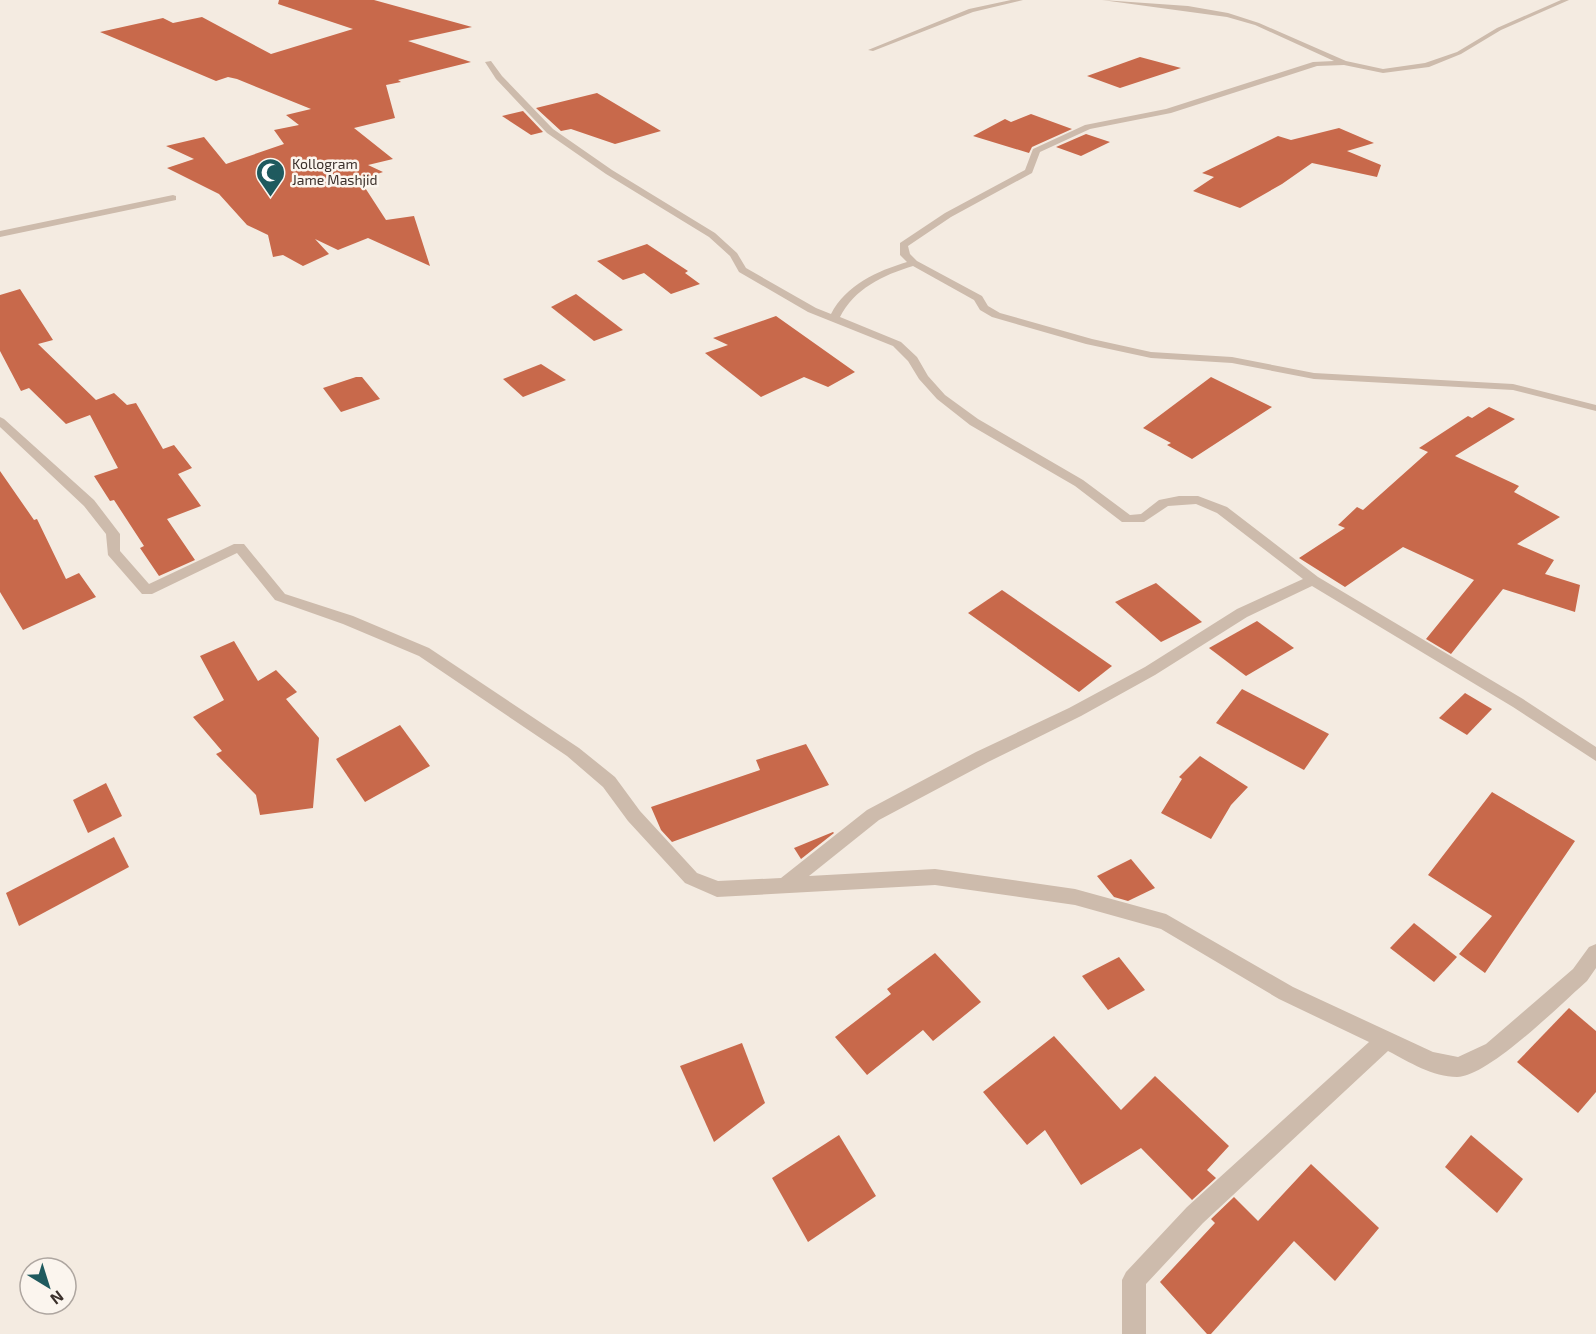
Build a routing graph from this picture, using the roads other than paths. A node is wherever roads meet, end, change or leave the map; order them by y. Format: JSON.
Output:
{"nodes":[{"id":1,"x":1020,"y":0,"type":"edge"},
{"id":2,"x":1105,"y":0,"type":"edge"},
{"id":3,"x":1173,"y":0,"type":"edge"},
{"id":4,"x":1566,"y":0,"type":"edge"},
{"id":5,"x":1165,"y":5,"type":"junction"},
{"id":6,"x":871,"y":50,"type":"dead end"},
{"id":7,"x":489,"y":62,"type":"dead end"},
{"id":8,"x":1344,"y":63,"type":"junction"},
{"id":9,"x":173,"y":198,"type":"dead end"},
{"id":10,"x":0,"y":234,"type":"edge"},
{"id":11,"x":914,"y":263,"type":"junction"},
{"id":12,"x":834,"y":318,"type":"junction"},
{"id":13,"x":1596,"y":408,"type":"edge"},
{"id":14,"x":0,"y":422,"type":"edge"},
{"id":15,"x":1313,"y":580,"type":"junction"},
{"id":16,"x":1596,"y":755,"type":"edge"},
{"id":17,"x":784,"y":886,"type":"junction"},
{"id":18,"x":1596,"y":953,"type":"edge"},
{"id":19,"x":1385,"y":1041,"type":"junction"},
{"id":20,"x":1134,"y":1334,"type":"edge"}],
"edges":[{"from":1,"to":6,"type":"street"},
{"from":2,"to":5,"type":"street"},
{"from":3,"to":5,"type":"street"},
{"from":4,"to":8,"type":"street"},
{"from":5,"to":8,"type":"street"},
{"from":7,"to":12,"type":"street"},
{"from":8,"to":11,"type":"street"},
{"from":9,"to":10,"type":"street"},
{"from":11,"to":12,"type":"street"},
{"from":11,"to":13,"type":"street"},
{"from":12,"to":15,"type":"street"},
{"from":14,"to":17,"type":"street"},
{"from":15,"to":16,"type":"street"},
{"from":15,"to":17,"type":"street"},
{"from":17,"to":19,"type":"street"},
{"from":18,"to":19,"type":"street"},
{"from":19,"to":20,"type":"street"}]}
